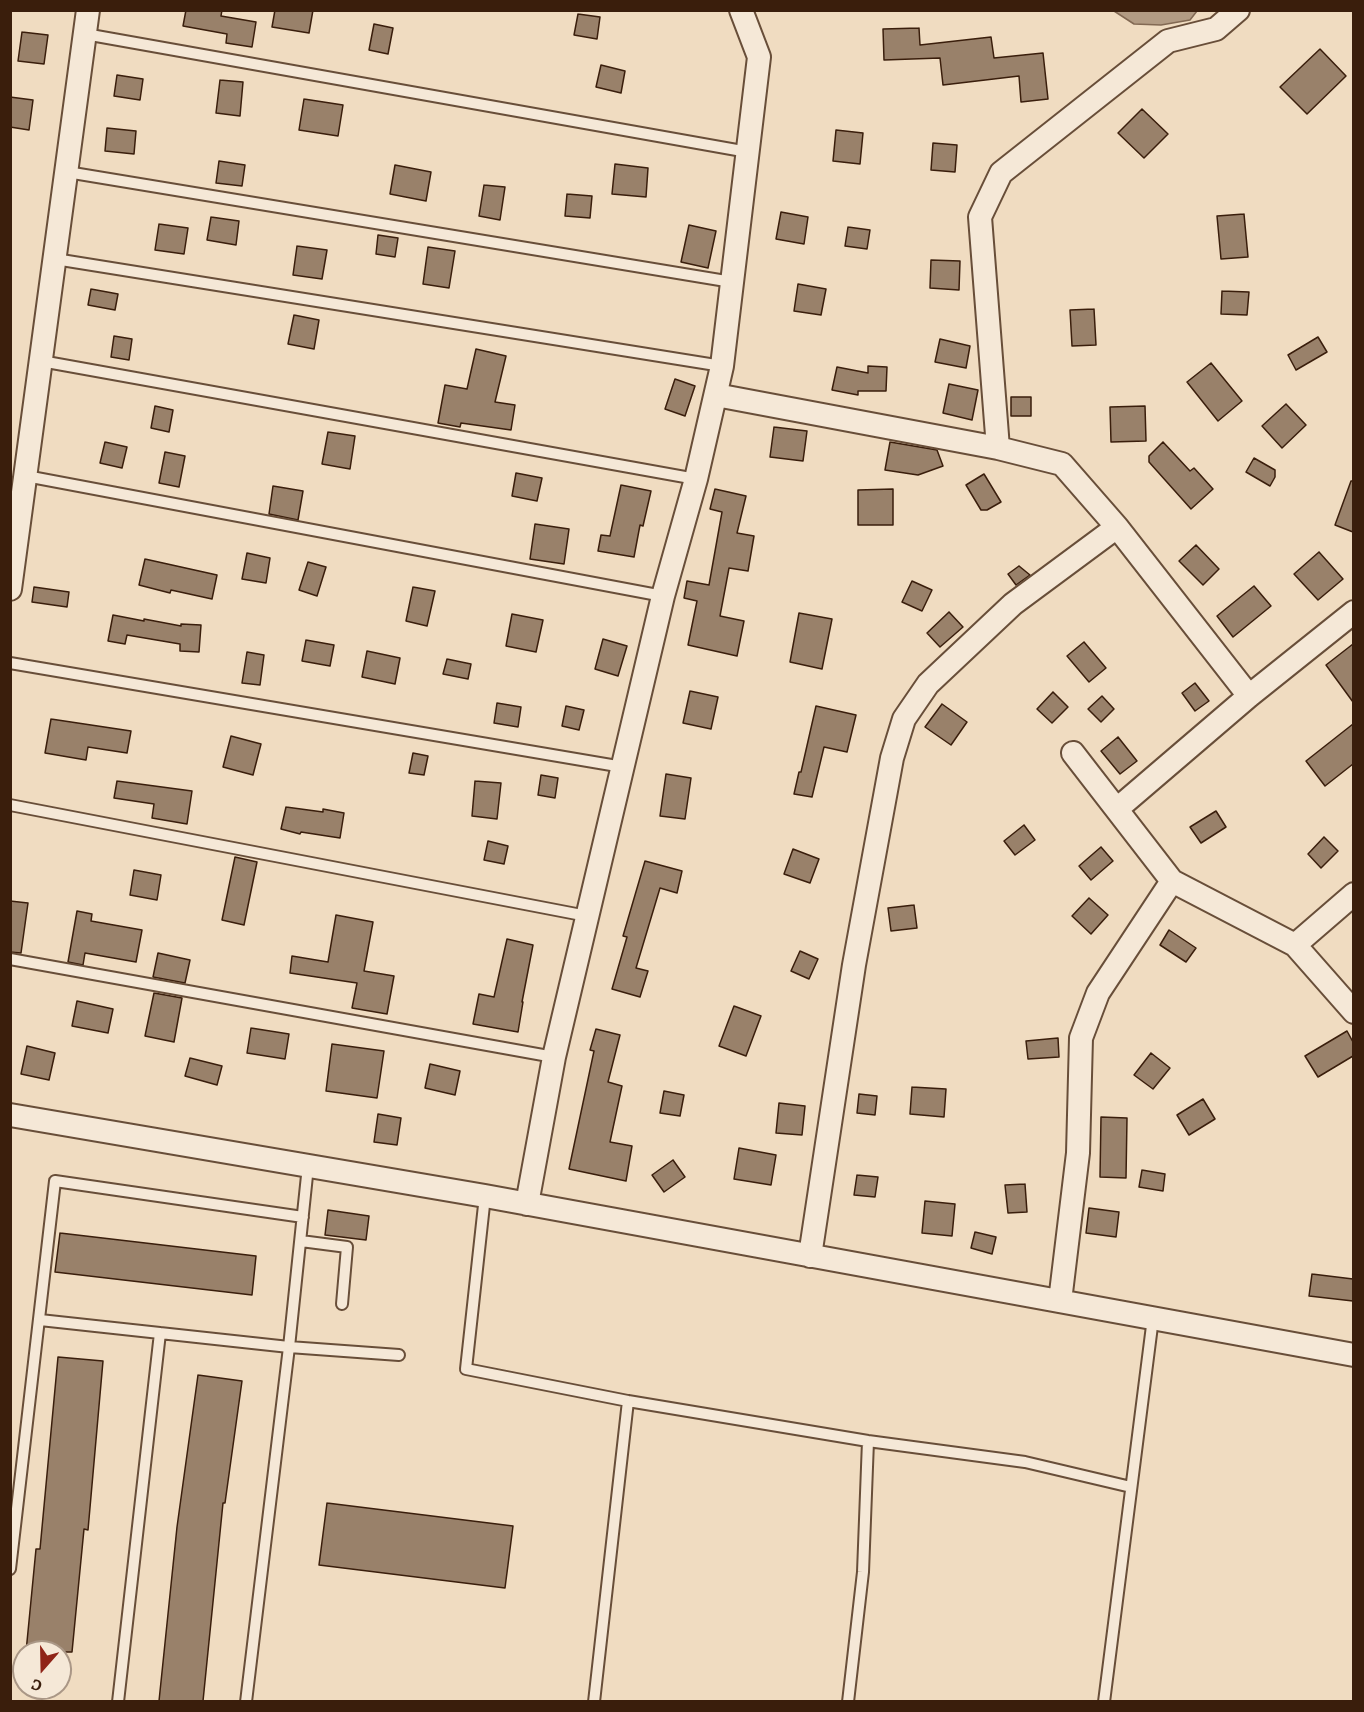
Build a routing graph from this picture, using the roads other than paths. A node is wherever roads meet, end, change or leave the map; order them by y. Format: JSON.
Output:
{"nodes":[{"id":1,"x":88,"y":10,"type":"edge"},
{"id":2,"x":741,"y":10,"type":"edge"},
{"id":3,"x":1238,"y":10,"type":"edge"},
{"id":4,"x":85,"y":34,"type":"junction"},
{"id":5,"x":748,"y":152,"type":"junction"},
{"id":6,"x":67,"y":172,"type":"junction"},
{"id":7,"x":55,"y":259,"type":"junction"},
{"id":8,"x":732,"y":282,"type":"junction"},
{"id":9,"x":41,"y":361,"type":"junction"},
{"id":10,"x":722,"y":366,"type":"junction"},
{"id":11,"x":716,"y":395,"type":"junction"},
{"id":12,"x":998,"y":448,"type":"junction"},
{"id":13,"x":26,"y":476,"type":"junction"},
{"id":14,"x":696,"y":479,"type":"junction"},
{"id":15,"x":1117,"y":527,"type":"junction"},
{"id":16,"x":10,"y":589,"type":"edge"},
{"id":17,"x":663,"y":596,"type":"junction"},
{"id":18,"x":1353,"y":612,"type":"edge"},
{"id":19,"x":10,"y":663,"type":"edge"},
{"id":20,"x":1249,"y":696,"type":"junction"},
{"id":21,"x":1073,"y":753,"type":"dead end"},
{"id":22,"x":622,"y":767,"type":"junction"},
{"id":23,"x":10,"y":805,"type":"edge"},
{"id":24,"x":1117,"y":809,"type":"junction"},
{"id":25,"x":1172,"y":881,"type":"junction"},
{"id":26,"x":1353,"y":894,"type":"edge"},
{"id":27,"x":587,"y":916,"type":"junction"},
{"id":28,"x":1295,"y":945,"type":"junction"},
{"id":29,"x":10,"y":959,"type":"edge"},
{"id":30,"x":1353,"y":1011,"type":"edge"},
{"id":31,"x":554,"y":1057,"type":"junction"},
{"id":32,"x":10,"y":1115,"type":"edge"},
{"id":33,"x":308,"y":1166,"type":"junction"},
{"id":34,"x":485,"y":1196,"type":"junction"},
{"id":35,"x":527,"y":1204,"type":"junction"},
{"id":36,"x":303,"y":1217,"type":"junction"},
{"id":37,"x":301,"y":1241,"type":"junction"},
{"id":38,"x":810,"y":1256,"type":"junction"},
{"id":39,"x":1060,"y":1301,"type":"junction"},
{"id":40,"x":342,"y":1304,"type":"dead end"},
{"id":41,"x":1153,"y":1318,"type":"junction"},
{"id":42,"x":40,"y":1320,"type":"junction"},
{"id":43,"x":160,"y":1333,"type":"junction"},
{"id":44,"x":289,"y":1347,"type":"junction"},
{"id":45,"x":399,"y":1355,"type":"dead end"},
{"id":46,"x":1353,"y":1355,"type":"edge"},
{"id":47,"x":628,"y":1401,"type":"junction"},
{"id":48,"x":868,"y":1442,"type":"junction"},
{"id":49,"x":1131,"y":1487,"type":"junction"},
{"id":50,"x":10,"y":1569,"type":"edge"},
{"id":51,"x":118,"y":1701,"type":"edge"},
{"id":52,"x":246,"y":1701,"type":"edge"},
{"id":53,"x":594,"y":1701,"type":"edge"},
{"id":54,"x":848,"y":1701,"type":"edge"},
{"id":55,"x":1104,"y":1701,"type":"edge"}],
"edges":[{"from":1,"to":4,"type":"street"},
{"from":2,"to":5,"type":"street"},
{"from":3,"to":12,"type":"street"},
{"from":4,"to":5,"type":"lane"},
{"from":4,"to":6,"type":"street"},
{"from":5,"to":8,"type":"street"},
{"from":6,"to":7,"type":"street"},
{"from":6,"to":8,"type":"lane"},
{"from":7,"to":9,"type":"street"},
{"from":7,"to":10,"type":"lane"},
{"from":8,"to":10,"type":"street"},
{"from":9,"to":13,"type":"street"},
{"from":9,"to":14,"type":"lane"},
{"from":10,"to":11,"type":"street"},
{"from":11,"to":12,"type":"street"},
{"from":11,"to":14,"type":"street"},
{"from":12,"to":15,"type":"street"},
{"from":13,"to":16,"type":"street"},
{"from":13,"to":17,"type":"lane"},
{"from":14,"to":17,"type":"street"},
{"from":15,"to":20,"type":"street"},
{"from":15,"to":38,"type":"street"},
{"from":17,"to":22,"type":"street"},
{"from":18,"to":20,"type":"street"},
{"from":19,"to":22,"type":"lane"},
{"from":20,"to":24,"type":"street"},
{"from":21,"to":24,"type":"street"},
{"from":22,"to":27,"type":"street"},
{"from":23,"to":27,"type":"lane"},
{"from":24,"to":25,"type":"street"},
{"from":25,"to":28,"type":"street"},
{"from":25,"to":39,"type":"street"},
{"from":26,"to":28,"type":"street"},
{"from":27,"to":31,"type":"street"},
{"from":28,"to":30,"type":"street"},
{"from":29,"to":31,"type":"lane"},
{"from":31,"to":35,"type":"street"},
{"from":32,"to":33,"type":"street"},
{"from":33,"to":34,"type":"street"},
{"from":33,"to":36,"type":"lane"},
{"from":34,"to":35,"type":"street"},
{"from":34,"to":47,"type":"lane"},
{"from":35,"to":38,"type":"street"},
{"from":36,"to":37,"type":"lane"},
{"from":36,"to":42,"type":"lane"},
{"from":37,"to":40,"type":"lane"},
{"from":37,"to":44,"type":"lane"},
{"from":38,"to":39,"type":"street"},
{"from":39,"to":41,"type":"street"},
{"from":41,"to":46,"type":"street"},
{"from":41,"to":49,"type":"lane"},
{"from":42,"to":43,"type":"lane"},
{"from":42,"to":50,"type":"lane"},
{"from":43,"to":44,"type":"lane"},
{"from":43,"to":51,"type":"lane"},
{"from":44,"to":45,"type":"lane"},
{"from":44,"to":52,"type":"lane"},
{"from":47,"to":48,"type":"lane"},
{"from":47,"to":53,"type":"lane"},
{"from":48,"to":49,"type":"lane"},
{"from":48,"to":54,"type":"lane"},
{"from":49,"to":55,"type":"lane"}]}
